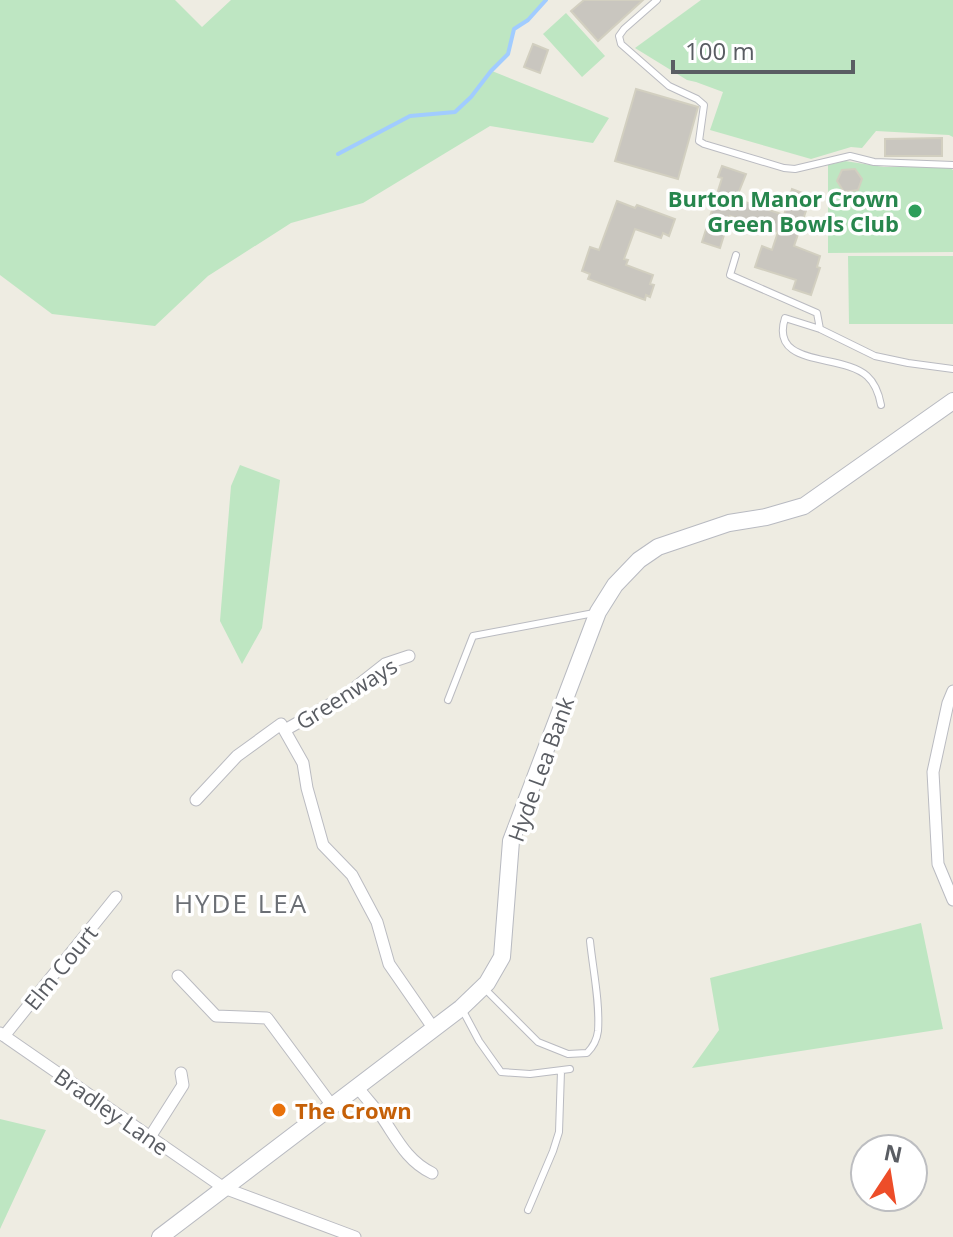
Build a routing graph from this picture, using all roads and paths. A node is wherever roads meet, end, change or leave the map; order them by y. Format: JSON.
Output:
{"nodes":[{"id":1,"x":657,"y":0,"type":"edge"},
{"id":2,"x":953,"y":165,"type":"edge"},
{"id":3,"x":736,"y":255,"type":"dead end"},
{"id":4,"x":820,"y":329,"type":"junction"},
{"id":5,"x":953,"y":369,"type":"edge"},
{"id":6,"x":953,"y":401,"type":"edge"},
{"id":7,"x":881,"y":405,"type":"dead end"},
{"id":8,"x":598,"y":612,"type":"junction"},
{"id":9,"x":409,"y":656,"type":"dead end"},
{"id":10,"x":953,"y":691,"type":"edge"},
{"id":11,"x":448,"y":700,"type":"dead end"},
{"id":12,"x":283,"y":727,"type":"junction"},
{"id":13,"x":196,"y":800,"type":"dead end"},
{"id":14,"x":116,"y":897,"type":"dead end"},
{"id":15,"x":953,"y":900,"type":"edge"},
{"id":16,"x":590,"y":941,"type":"dead end"},
{"id":17,"x":178,"y":976,"type":"dead end"},
{"id":18,"x":483,"y":987,"type":"junction"},
{"id":19,"x":461,"y":1008,"type":"junction"},
{"id":20,"x":434,"y":1029,"type":"junction"},
{"id":21,"x":2,"y":1034,"type":"edge"},
{"id":22,"x":570,"y":1069,"type":"dead end"},
{"id":23,"x":561,"y":1071,"type":"junction"},
{"id":24,"x":181,"y":1073,"type":"dead end"},
{"id":25,"x":358,"y":1088,"type":"junction"},
{"id":26,"x":333,"y":1107,"type":"junction"},
{"id":27,"x":150,"y":1137,"type":"junction"},
{"id":28,"x":432,"y":1173,"type":"dead end"},
{"id":29,"x":224,"y":1188,"type":"junction"},
{"id":30,"x":528,"y":1210,"type":"dead end"},
{"id":31,"x":160,"y":1237,"type":"edge"},
{"id":32,"x":355,"y":1237,"type":"edge"}],
"edges":[{"from":1,"to":2,"type":"lane"},
{"from":3,"to":4,"type":"lane"},
{"from":4,"to":5,"type":"lane"},
{"from":4,"to":7,"type":"lane"},
{"from":6,"to":8,"type":"street","name":"Hyde Lea Bank"},
{"from":8,"to":11,"type":"lane"},
{"from":8,"to":18,"type":"street","name":"Hyde Lea Bank"},
{"from":9,"to":12,"type":"street","name":"Greenways"},
{"from":10,"to":15,"type":"street"},
{"from":12,"to":13,"type":"street","name":"Greenways"},
{"from":12,"to":20,"type":"street"},
{"from":14,"to":21,"type":"street","name":"Elm Court"},
{"from":16,"to":18,"type":"lane"},
{"from":17,"to":26,"type":"street"},
{"from":18,"to":19,"type":"street","name":"Hyde Lea Bank"},
{"from":19,"to":20,"type":"street","name":"Hyde Lea Bank"},
{"from":19,"to":23,"type":"lane"},
{"from":20,"to":25,"type":"street","name":"Hyde Lea Bank"},
{"from":21,"to":27,"type":"street","name":"Bradley Lane"},
{"from":22,"to":23,"type":"lane"},
{"from":23,"to":30,"type":"lane"},
{"from":24,"to":27,"type":"street"},
{"from":25,"to":26,"type":"street","name":"Hyde Lea Bank"},
{"from":25,"to":28,"type":"street"},
{"from":26,"to":29,"type":"street","name":"Hyde Lea Bank"},
{"from":27,"to":29,"type":"street","name":"Bradley Lane"},
{"from":29,"to":31,"type":"street","name":"Hyde Lea Bank"},
{"from":29,"to":32,"type":"street","name":"Bradley Lane"}]}
